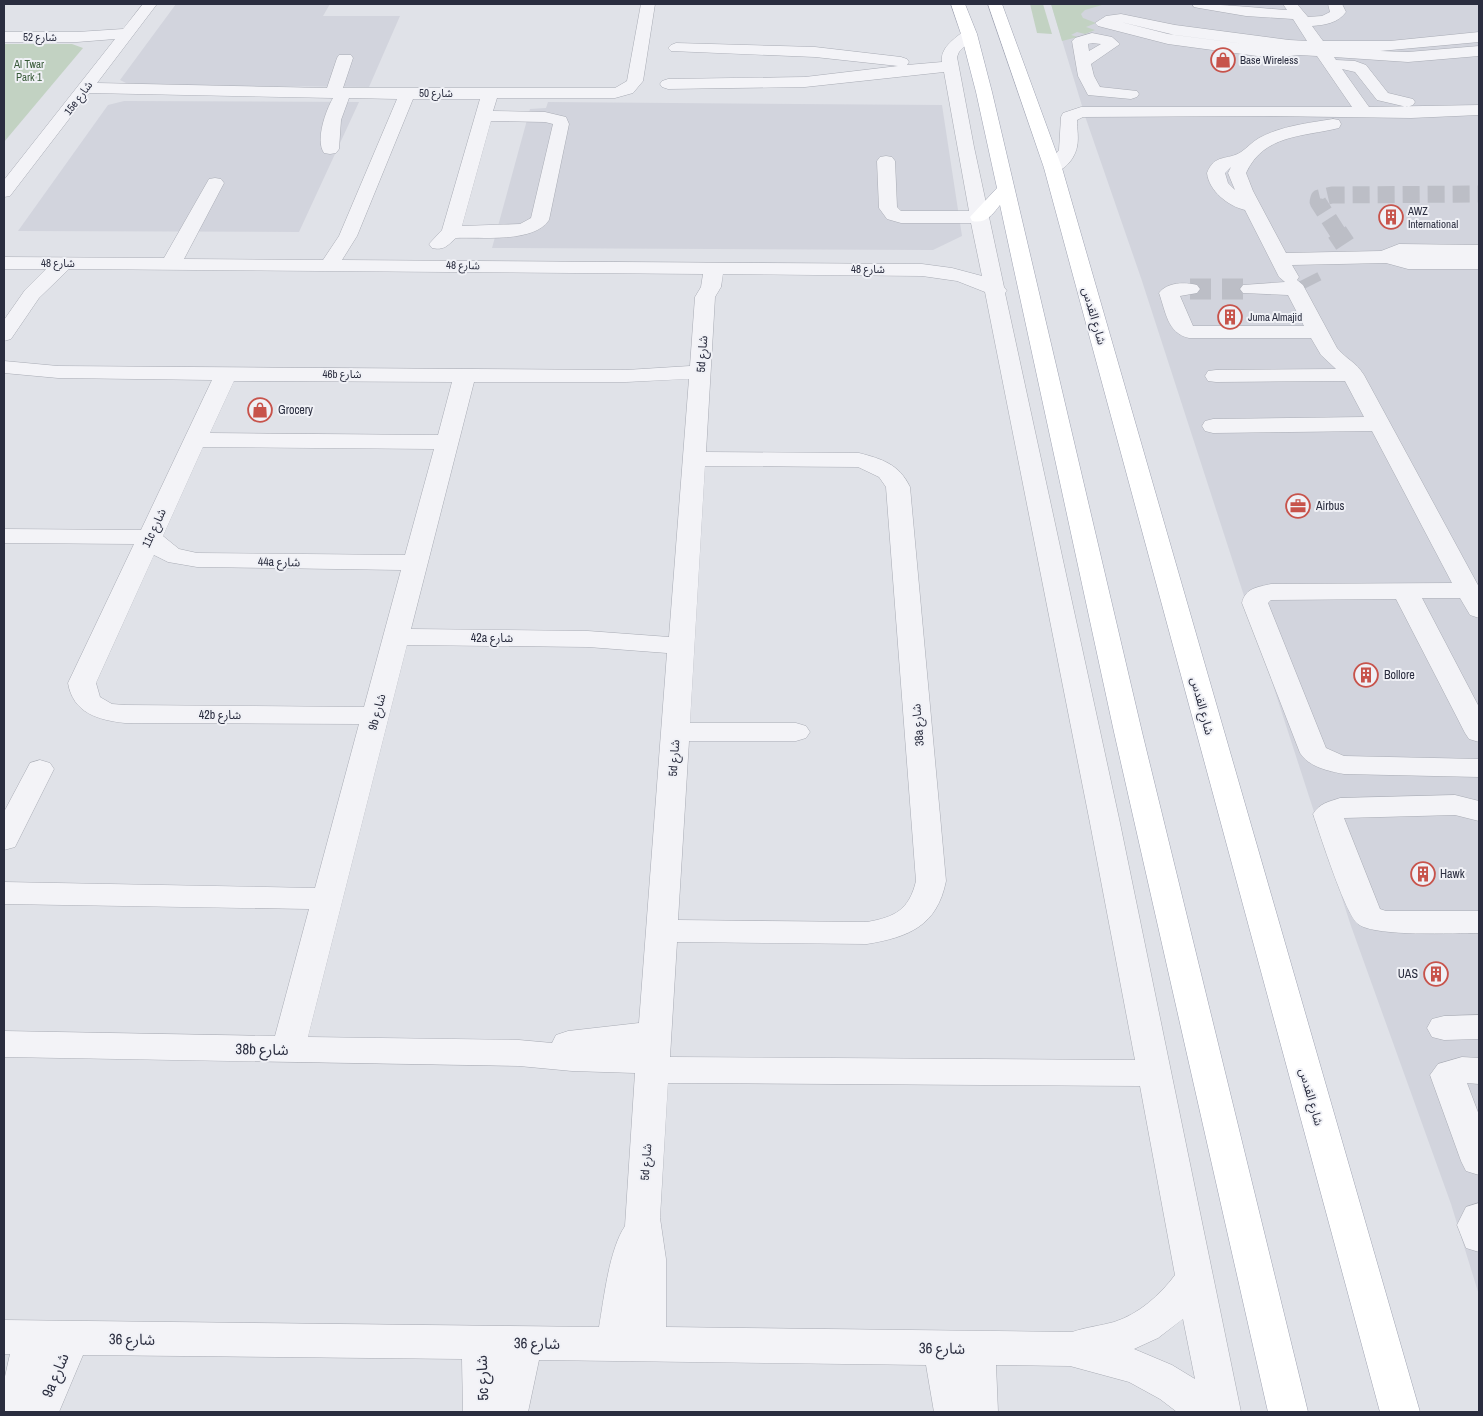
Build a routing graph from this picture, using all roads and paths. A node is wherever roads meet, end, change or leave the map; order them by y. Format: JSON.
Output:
{"nodes":[{"id":1,"x":150,"y":4,"type":"edge"},
{"id":2,"x":648,"y":4,"type":"edge"},
{"id":3,"x":958,"y":4,"type":"edge"},
{"id":4,"x":995,"y":4,"type":"edge"},
{"id":5,"x":1199,"y":4,"type":"edge"},
{"id":6,"x":1335,"y":4,"type":"edge"},
{"id":7,"x":1261,"y":9,"type":"edge"},
{"id":8,"x":1297,"y":13,"type":"edge"},
{"id":9,"x":1105,"y":14,"type":"dead end"},
{"id":10,"x":4,"y":25,"type":"edge"},
{"id":11,"x":969,"y":34,"type":"junction"},
{"id":12,"x":4,"y":37,"type":"edge"},
{"id":13,"x":55,"y":37,"type":"junction"},
{"id":14,"x":125,"y":37,"type":"junction"},
{"id":15,"x":1479,"y":37,"type":"edge"},
{"id":16,"x":1450,"y":41,"type":"junction"},
{"id":17,"x":1131,"y":46,"type":"dead end"},
{"id":18,"x":676,"y":48,"type":"dead end"},
{"id":19,"x":1365,"y":51,"type":"junction"},
{"id":20,"x":1476,"y":52,"type":"edge"},
{"id":21,"x":1326,"y":56,"type":"junction"},
{"id":22,"x":345,"y":58,"type":"dead end"},
{"id":23,"x":922,"y":67,"type":"junction"},
{"id":24,"x":952,"y":67,"type":"junction"},
{"id":25,"x":668,"y":84,"type":"dead end"},
{"id":26,"x":83,"y":91,"type":"junction"},
{"id":27,"x":490,"y":93,"type":"junction"},
{"id":28,"x":407,"y":94,"type":"junction"},
{"id":29,"x":1144,"y":95,"type":"dead end"},
{"id":30,"x":338,"y":97,"type":"junction"},
{"id":31,"x":1405,"y":100,"type":"dead end"},
{"id":32,"x":235,"y":104,"type":"dead end"},
{"id":33,"x":1479,"y":110,"type":"edge"},
{"id":34,"x":1256,"y":111,"type":"junction"},
{"id":35,"x":1364,"y":113,"type":"junction"},
{"id":36,"x":484,"y":116,"type":"junction"},
{"id":37,"x":1479,"y":122,"type":"edge"},
{"id":38,"x":1372,"y":129,"type":"dead end"},
{"id":39,"x":1428,"y":129,"type":"dead end"},
{"id":40,"x":1349,"y":130,"type":"dead end"},
{"id":41,"x":1293,"y":131,"type":"junction"},
{"id":42,"x":1275,"y":137,"type":"junction"},
{"id":43,"x":330,"y":149,"type":"dead end"},
{"id":44,"x":886,"y":161,"type":"dead end"},
{"id":45,"x":1053,"y":168,"type":"junction"},
{"id":46,"x":216,"y":183,"type":"dead end"},
{"id":47,"x":1005,"y":190,"type":"junction"},
{"id":48,"x":4,"y":192,"type":"edge"},
{"id":49,"x":979,"y":217,"type":"junction"},
{"id":50,"x":451,"y":232,"type":"junction"},
{"id":51,"x":988,"y":250,"type":"junction"},
{"id":52,"x":1479,"y":251,"type":"edge"},
{"id":53,"x":1390,"y":257,"type":"junction"},
{"id":54,"x":1289,"y":259,"type":"junction"},
{"id":55,"x":4,"y":262,"type":"edge"},
{"id":56,"x":43,"y":263,"type":"junction"},
{"id":57,"x":64,"y":263,"type":"junction"},
{"id":58,"x":1479,"y":263,"type":"edge"},
{"id":59,"x":171,"y":264,"type":"junction"},
{"id":60,"x":336,"y":265,"type":"junction"},
{"id":61,"x":409,"y":265,"type":"junction"},
{"id":62,"x":707,"y":269,"type":"junction"},
{"id":63,"x":922,"y":270,"type":"junction"},
{"id":64,"x":1300,"y":282,"type":"junction"},
{"id":65,"x":1190,"y":289,"type":"tunnel mouth"},
{"id":66,"x":1250,"y":289,"type":"tunnel mouth"},
{"id":67,"x":996,"y":291,"type":"junction"},
{"id":68,"x":32,"y":294,"type":"junction"},
{"id":69,"x":1318,"y":332,"type":"junction"},
{"id":70,"x":4,"y":335,"type":"edge"},
{"id":71,"x":4,"y":367,"type":"edge"},
{"id":72,"x":58,"y":372,"type":"junction"},
{"id":73,"x":1351,"y":372,"type":"junction"},
{"id":74,"x":226,"y":374,"type":"junction"},
{"id":75,"x":4,"y":375,"type":"edge"},
{"id":76,"x":466,"y":375,"type":"junction"},
{"id":77,"x":1216,"y":376,"type":"dead end"},
{"id":78,"x":700,"y":377,"type":"junction"},
{"id":79,"x":1379,"y":424,"type":"junction"},
{"id":80,"x":1213,"y":426,"type":"dead end"},
{"id":81,"x":195,"y":440,"type":"junction"},
{"id":82,"x":448,"y":442,"type":"junction"},
{"id":83,"x":694,"y":459,"type":"junction"},
{"id":84,"x":4,"y":536,"type":"edge"},
{"id":85,"x":150,"y":537,"type":"junction"},
{"id":86,"x":416,"y":564,"type":"junction"},
{"id":87,"x":1405,"y":591,"type":"junction"},
{"id":88,"x":1474,"y":600,"type":"edge"},
{"id":89,"x":396,"y":637,"type":"junction"},
{"id":90,"x":682,"y":638,"type":"junction"},
{"id":91,"x":82,"y":684,"type":"joint"},
{"id":92,"x":376,"y":716,"type":"junction"},
{"id":93,"x":676,"y":732,"type":"junction"},
{"id":94,"x":796,"y":732,"type":"dead end"},
{"id":95,"x":1479,"y":733,"type":"edge"},
{"id":96,"x":1479,"y":768,"type":"edge"},
{"id":97,"x":40,"y":769,"type":"dead end"},
{"id":98,"x":1479,"y":811,"type":"edge"},
{"id":99,"x":4,"y":840,"type":"edge"},
{"id":100,"x":4,"y":892,"type":"edge"},
{"id":101,"x":328,"y":898,"type":"junction"},
{"id":102,"x":1479,"y":922,"type":"edge"},
{"id":103,"x":662,"y":931,"type":"junction"},
{"id":104,"x":1479,"y":1027,"type":"edge"},
{"id":105,"x":1444,"y":1028,"type":"dead end"},
{"id":106,"x":4,"y":1044,"type":"edge"},
{"id":107,"x":288,"y":1050,"type":"junction"},
{"id":108,"x":654,"y":1055,"type":"junction"},
{"id":109,"x":1479,"y":1071,"type":"edge"},
{"id":110,"x":1153,"y":1073,"type":"junction"},
{"id":111,"x":1479,"y":1161,"type":"edge"},
{"id":112,"x":1479,"y":1218,"type":"edge"},
{"id":113,"x":1479,"y":1237,"type":"edge"},
{"id":114,"x":1194,"y":1279,"type":"junction"},
{"id":115,"x":19,"y":1338,"type":"edge"},
{"id":116,"x":71,"y":1338,"type":"junction"},
{"id":117,"x":481,"y":1343,"type":"junction"},
{"id":118,"x":523,"y":1343,"type":"junction"},
{"id":119,"x":631,"y":1344,"type":"junction"},
{"id":120,"x":960,"y":1348,"type":"junction"},
{"id":121,"x":1070,"y":1349,"type":"junction"},
{"id":122,"x":17,"y":1412,"type":"edge"},
{"id":123,"x":39,"y":1412,"type":"edge"},
{"id":124,"x":483,"y":1412,"type":"edge"},
{"id":125,"x":508,"y":1412,"type":"edge"},
{"id":126,"x":954,"y":1412,"type":"edge"},
{"id":127,"x":978,"y":1412,"type":"edge"},
{"id":128,"x":1205,"y":1412,"type":"edge"},
{"id":129,"x":1221,"y":1412,"type":"edge"},
{"id":130,"x":1288,"y":1412,"type":"edge"},
{"id":131,"x":1400,"y":1412,"type":"edge"}],
"edges":[{"from":1,"to":14,"type":"street","name":"15e شارع"},
{"from":2,"to":27,"type":"street","name":"شارع 50"},
{"from":3,"to":11,"type":"main road"},
{"from":4,"to":45,"type":"main road","name":"شارع القدس"},
{"from":5,"to":7,"type":"street"},
{"from":6,"to":8,"type":"street"},
{"from":7,"to":8,"type":"street"},
{"from":8,"to":21,"type":"street"},
{"from":9,"to":21,"type":"street"},
{"from":10,"to":13,"type":"street"},
{"from":11,"to":24,"type":"street"},
{"from":11,"to":47,"type":"main road"},
{"from":12,"to":13,"type":"street","name":"شارع 52"},
{"from":13,"to":14,"type":"street","name":"شارع 52"},
{"from":14,"to":26,"type":"street","name":"15e شارع"},
{"from":15,"to":16,"type":"street"},
{"from":16,"to":19,"type":"street"},
{"from":16,"to":20,"type":"street"},
{"from":17,"to":29,"type":"street"},
{"from":18,"to":23,"type":"street"},
{"from":19,"to":20,"type":"street"},
{"from":19,"to":21,"type":"street"},
{"from":21,"to":31,"type":"street"},
{"from":21,"to":35,"type":"street"},
{"from":22,"to":30,"type":"street"},
{"from":23,"to":24,"type":"street"},
{"from":23,"to":25,"type":"street"},
{"from":24,"to":49,"type":"street"},
{"from":26,"to":30,"type":"street","name":"شارع 50"},
{"from":26,"to":48,"type":"street","name":"15e شارع"},
{"from":27,"to":28,"type":"street","name":"شارع 50"},
{"from":27,"to":36,"type":"street"},
{"from":28,"to":30,"type":"street","name":"شارع 50"},
{"from":28,"to":60,"type":"street"},
{"from":30,"to":32,"type":"street"},
{"from":30,"to":43,"type":"street"},
{"from":33,"to":35,"type":"street"},
{"from":34,"to":35,"type":"street"},
{"from":34,"to":41,"type":"street"},
{"from":34,"to":42,"type":"street"},
{"from":34,"to":45,"type":"street"},
{"from":36,"to":50,"type":"street"},
{"from":36,"to":50,"type":"street"},
{"from":37,"to":41,"type":"street"},
{"from":38,"to":39,"type":"street"},
{"from":40,"to":54,"type":"street"},
{"from":41,"to":42,"type":"street"},
{"from":42,"to":54,"type":"street"},
{"from":44,"to":49,"type":"street"},
{"from":45,"to":131,"type":"main road","name":"شارع القدس"},
{"from":46,"to":59,"type":"street"},
{"from":47,"to":49,"type":"main road"},
{"from":47,"to":130,"type":"main road"},
{"from":49,"to":51,"type":"street"},
{"from":50,"to":61,"type":"street"},
{"from":51,"to":63,"type":"street","name":"شارع 48"},
{"from":51,"to":67,"type":"street"},
{"from":52,"to":53,"type":"street"},
{"from":53,"to":54,"type":"street"},
{"from":53,"to":58,"type":"street"},
{"from":54,"to":64,"type":"street"},
{"from":55,"to":56,"type":"street","name":"شارع 48"},
{"from":56,"to":57,"type":"street","name":"شارع 48"},
{"from":56,"to":68,"type":"street"},
{"from":57,"to":59,"type":"street","name":"شارع 48"},
{"from":57,"to":68,"type":"street"},
{"from":59,"to":60,"type":"street","name":"شارع 48"},
{"from":60,"to":61,"type":"street","name":"شارع 48"},
{"from":61,"to":62,"type":"street","name":"شارع 48"},
{"from":62,"to":63,"type":"street","name":"شارع 48"},
{"from":62,"to":78,"type":"street","name":"5d شارع"},
{"from":63,"to":67,"type":"street","name":"شارع 48"},
{"from":64,"to":66,"type":"street"},
{"from":64,"to":69,"type":"street"},
{"from":64,"to":73,"type":"street"},
{"from":65,"to":69,"type":"street"},
{"from":67,"to":110,"type":"street"},
{"from":68,"to":70,"type":"street"},
{"from":69,"to":73,"type":"street"},
{"from":71,"to":72,"type":"street","name":"46b شارع"},
{"from":72,"to":74,"type":"street","name":"46b شارع"},
{"from":72,"to":75,"type":"street","name":"46b شارع"},
{"from":73,"to":77,"type":"street"},
{"from":73,"to":79,"type":"street"},
{"from":74,"to":76,"type":"street","name":"46b شارع"},
{"from":74,"to":81,"type":"street","name":"11c شارع"},
{"from":76,"to":78,"type":"street","name":"46b شارع"},
{"from":76,"to":82,"type":"street","name":"9b شارع"},
{"from":78,"to":83,"type":"street","name":"5d شارع"},
{"from":79,"to":80,"type":"street"},
{"from":79,"to":88,"type":"street"},
{"from":81,"to":82,"type":"street"},
{"from":81,"to":85,"type":"street","name":"11c شارع"},
{"from":82,"to":86,"type":"street","name":"9b شارع"},
{"from":83,"to":90,"type":"street","name":"5d شارع"},
{"from":83,"to":103,"type":"street","name":"38a شارع"},
{"from":84,"to":85,"type":"street"},
{"from":85,"to":86,"type":"street","name":"44a شارع"},
{"from":85,"to":91,"type":"street","name":"11c شارع"},
{"from":86,"to":89,"type":"street","name":"9b شارع"},
{"from":87,"to":88,"type":"street"},
{"from":87,"to":95,"type":"street"},
{"from":87,"to":96,"type":"street"},
{"from":89,"to":90,"type":"street","name":"42a شارع"},
{"from":89,"to":92,"type":"street","name":"9b شارع"},
{"from":90,"to":93,"type":"street","name":"5d شارع"},
{"from":91,"to":92,"type":"street","name":"42b شارع"},
{"from":92,"to":101,"type":"street","name":"9b شارع"},
{"from":93,"to":94,"type":"street"},
{"from":93,"to":103,"type":"street","name":"5d شارع"},
{"from":97,"to":99,"type":"street"},
{"from":98,"to":102,"type":"street"},
{"from":100,"to":101,"type":"street"},
{"from":101,"to":107,"type":"street","name":"9b شارع"},
{"from":103,"to":108,"type":"street","name":"5d شارع"},
{"from":104,"to":105,"type":"street"},
{"from":106,"to":107,"type":"street","name":"38b شارع"},
{"from":107,"to":108,"type":"street","name":"38b شارع"},
{"from":108,"to":110,"type":"street","name":"38b شارع"},
{"from":108,"to":119,"type":"street","name":"5d شارع"},
{"from":109,"to":111,"type":"street"},
{"from":110,"to":114,"type":"street"},
{"from":112,"to":113,"type":"street"},
{"from":114,"to":121,"type":"street","name":"شارع 36"},
{"from":114,"to":129,"type":"street"},
{"from":115,"to":116,"type":"street","name":"شارع 36"},
{"from":115,"to":122,"type":"street","name":"9a شارع"},
{"from":116,"to":117,"type":"street","name":"شارع 36"},
{"from":116,"to":123,"type":"street","name":"9a شارع"},
{"from":117,"to":118,"type":"street","name":"شارع 36"},
{"from":117,"to":124,"type":"street","name":"5c شارع"},
{"from":118,"to":119,"type":"street","name":"شارع 36"},
{"from":118,"to":125,"type":"street","name":"5c شارع"},
{"from":119,"to":120,"type":"street","name":"شارع 36"},
{"from":120,"to":121,"type":"street","name":"شارع 36"},
{"from":120,"to":126,"type":"street"},
{"from":120,"to":127,"type":"street"},
{"from":121,"to":128,"type":"street","name":"شارع 36"}]}
